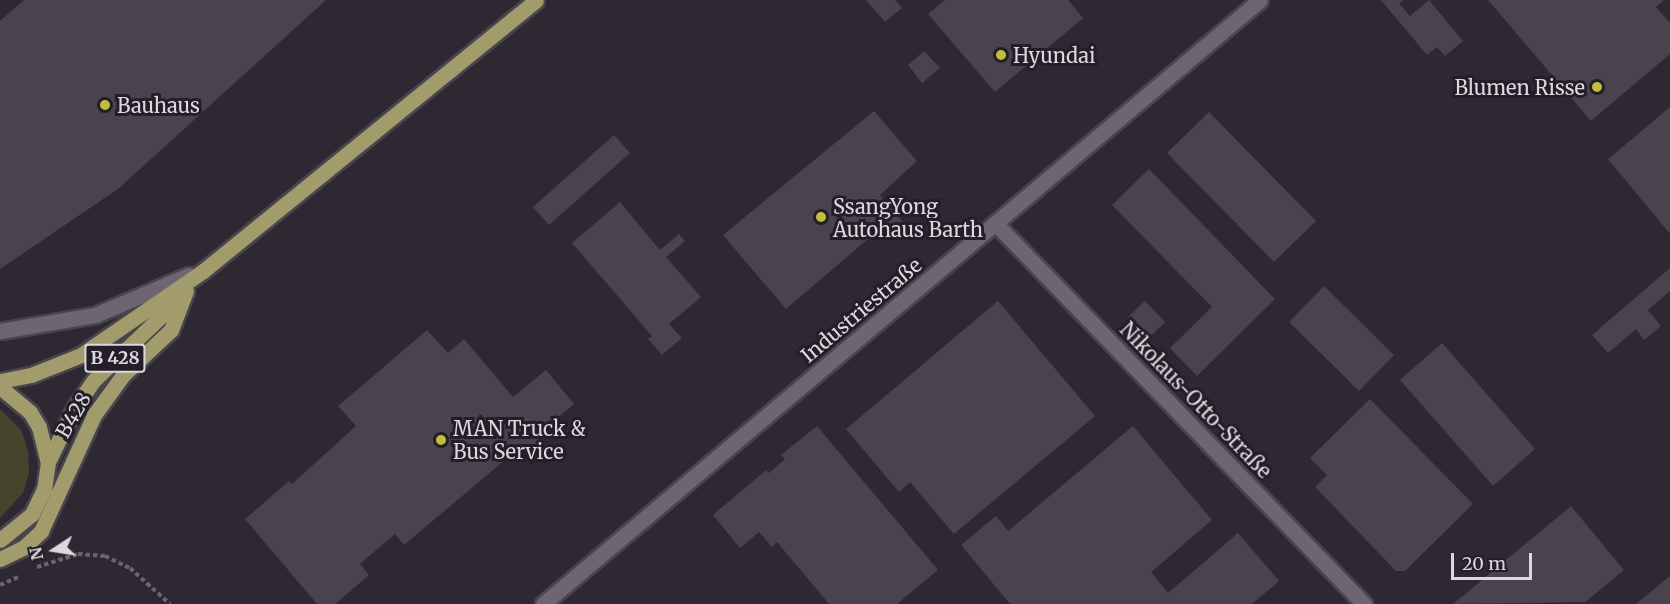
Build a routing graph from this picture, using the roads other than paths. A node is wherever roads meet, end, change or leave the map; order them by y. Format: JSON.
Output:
{"nodes":[{"id":1,"x":536,"y":0,"type":"edge"},
{"id":2,"x":1260,"y":0,"type":"edge"},
{"id":3,"x":997,"y":225,"type":"junction"},
{"id":4,"x":208,"y":266,"type":"junction"},
{"id":5,"x":186,"y":291,"type":"junction"},
{"id":6,"x":0,"y":331,"type":"edge"},
{"id":7,"x":0,"y":381,"type":"edge"},
{"id":8,"x":0,"y":387,"type":"edge"},
{"id":9,"x":48,"y":462,"type":"junction"},
{"id":10,"x":0,"y":540,"type":"edge"},
{"id":11,"x":0,"y":559,"type":"edge"},
{"id":12,"x":543,"y":604,"type":"edge"},
{"id":13,"x":1364,"y":604,"type":"edge"}],
"edges":[{"from":1,"to":4,"type":"main road","number":"B 428"},
{"from":2,"to":3,"type":"street","name":"Industriestraße"},
{"from":3,"to":12,"type":"street","name":"Industriestraße"},
{"from":3,"to":13,"type":"street","name":"Nikolaus-Otto-Straße"},
{"from":4,"to":5,"type":"main road","number":"B 428"},
{"from":4,"to":6,"type":"street"},
{"from":4,"to":7,"type":"main road","number":"B 428"},
{"from":5,"to":9,"type":"main road","number":"B 428"},
{"from":5,"to":11,"type":"main road","name":"B428"},
{"from":8,"to":9,"type":"main road"},
{"from":9,"to":10,"type":"main road"}]}
